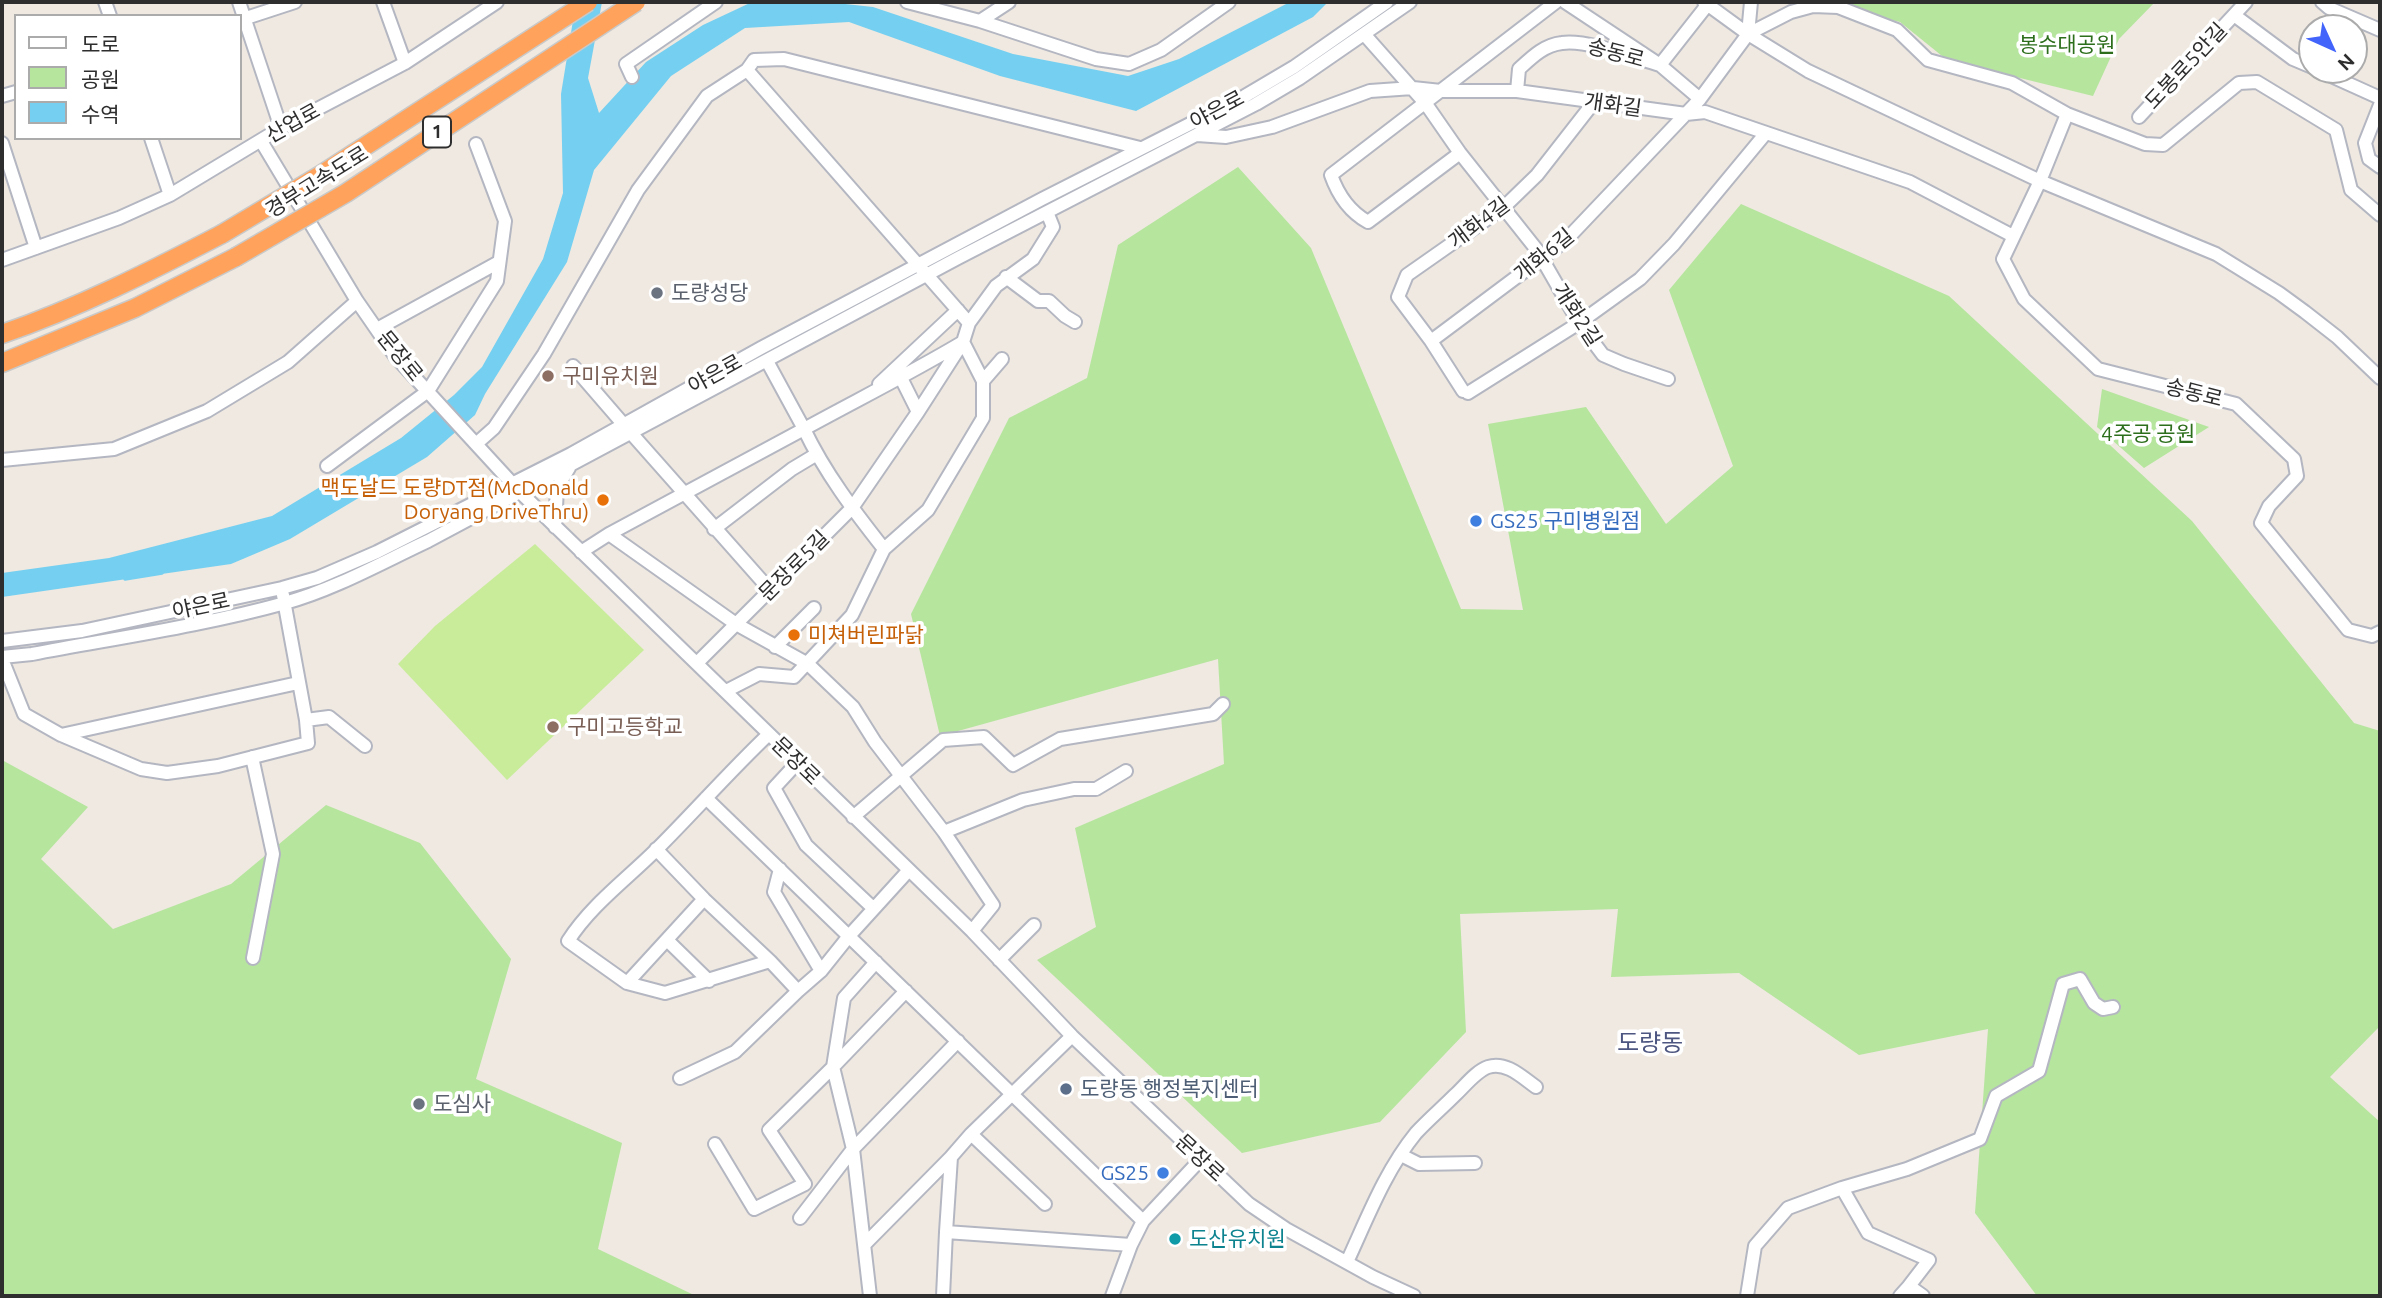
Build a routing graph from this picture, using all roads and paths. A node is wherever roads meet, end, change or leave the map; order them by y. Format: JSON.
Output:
{"nodes":[{"id":1,"x":295,"y":2,"type":"edge"},
{"id":2,"x":383,"y":2,"type":"edge"},
{"id":3,"x":497,"y":2,"type":"edge"},
{"id":4,"x":588,"y":2,"type":"edge"},
{"id":5,"x":636,"y":2,"type":"edge"},
{"id":6,"x":716,"y":2,"type":"edge"},
{"id":7,"x":907,"y":2,"type":"edge"},
{"id":8,"x":1009,"y":2,"type":"edge"},
{"id":9,"x":1229,"y":2,"type":"edge"},
{"id":10,"x":1387,"y":2,"type":"edge"},
{"id":11,"x":1410,"y":2,"type":"edge"},
{"id":12,"x":1556,"y":2,"type":"edge"},
{"id":13,"x":1565,"y":2,"type":"edge"},
{"id":14,"x":1751,"y":2,"type":"edge"},
{"id":15,"x":2246,"y":2,"type":"edge"},
{"id":16,"x":2322,"y":2,"type":"edge"},
{"id":17,"x":1706,"y":3,"type":"edge"},
{"id":18,"x":2234,"y":15,"type":"junction"},
{"id":19,"x":242,"y":19,"type":"edge"},
{"id":20,"x":980,"y":21,"type":"junction"},
{"id":21,"x":2380,"y":30,"type":"edge"},
{"id":22,"x":1364,"y":34,"type":"junction"},
{"id":23,"x":1748,"y":34,"type":"junction"},
{"id":24,"x":2298,"y":60,"type":"edge"},
{"id":25,"x":405,"y":63,"type":"junction"},
{"id":26,"x":1660,"y":65,"type":"junction"},
{"id":27,"x":747,"y":70,"type":"junction"},
{"id":28,"x":632,"y":77,"type":"dead end"},
{"id":29,"x":2348,"y":84,"type":"edge"},
{"id":30,"x":1413,"y":88,"type":"junction"},
{"id":31,"x":1441,"y":91,"type":"junction"},
{"id":32,"x":1517,"y":91,"type":"junction"},
{"id":33,"x":1700,"y":99,"type":"junction"},
{"id":34,"x":2380,"y":99,"type":"edge"},
{"id":35,"x":1594,"y":103,"type":"junction"},
{"id":36,"x":1426,"y":104,"type":"junction"},
{"id":37,"x":2380,"y":105,"type":"edge"},
{"id":38,"x":1686,"y":114,"type":"junction"},
{"id":39,"x":2067,"y":114,"type":"junction"},
{"id":40,"x":2138,"y":117,"type":"dead end"},
{"id":41,"x":281,"y":128,"type":"junction"},
{"id":42,"x":1766,"y":133,"type":"junction"},
{"id":43,"x":1197,"y":135,"type":"junction"},
{"id":44,"x":151,"y":140,"type":"edge"},
{"id":45,"x":261,"y":141,"type":"junction"},
{"id":46,"x":2,"y":143,"type":"edge"},
{"id":47,"x":476,"y":144,"type":"dead end"},
{"id":48,"x":1140,"y":148,"type":"junction"},
{"id":49,"x":1460,"y":153,"type":"junction"},
{"id":50,"x":2380,"y":167,"type":"edge"},
{"id":51,"x":2040,"y":181,"type":"junction"},
{"id":52,"x":170,"y":195,"type":"junction"},
{"id":53,"x":1504,"y":207,"type":"junction"},
{"id":54,"x":1047,"y":212,"type":"junction"},
{"id":55,"x":2380,"y":215,"type":"edge"},
{"id":56,"x":2013,"y":236,"type":"junction"},
{"id":57,"x":36,"y":248,"type":"junction"},
{"id":58,"x":1542,"y":258,"type":"junction"},
{"id":59,"x":2,"y":260,"type":"edge"},
{"id":60,"x":499,"y":262,"type":"junction"},
{"id":61,"x":923,"y":269,"type":"junction"},
{"id":62,"x":1006,"y":277,"type":"junction"},
{"id":63,"x":358,"y":301,"type":"junction"},
{"id":64,"x":958,"y":310,"type":"junction"},
{"id":65,"x":1075,"y":322,"type":"dead end"},
{"id":66,"x":969,"y":323,"type":"junction"},
{"id":67,"x":1579,"y":323,"type":"junction"},
{"id":68,"x":377,"y":330,"type":"junction"},
{"id":69,"x":2,"y":334,"type":"edge"},
{"id":70,"x":1431,"y":341,"type":"junction"},
{"id":71,"x":963,"y":342,"type":"junction"},
{"id":72,"x":1002,"y":359,"type":"dead end"},
{"id":73,"x":767,"y":360,"type":"junction"},
{"id":74,"x":2,"y":363,"type":"edge"},
{"id":75,"x":573,"y":366,"type":"dead end"},
{"id":76,"x":901,"y":378,"type":"junction"},
{"id":77,"x":2380,"y":378,"type":"edge"},
{"id":78,"x":1668,"y":379,"type":"dead end"},
{"id":79,"x":983,"y":381,"type":"junction"},
{"id":80,"x":428,"y":391,"type":"junction"},
{"id":81,"x":869,"y":393,"type":"junction"},
{"id":82,"x":918,"y":412,"type":"junction"},
{"id":83,"x":627,"y":429,"type":"junction"},
{"id":84,"x":804,"y":429,"type":"junction"},
{"id":85,"x":476,"y":443,"type":"junction"},
{"id":86,"x":817,"y":454,"type":"junction"},
{"id":87,"x":2,"y":460,"type":"edge"},
{"id":88,"x":327,"y":466,"type":"dead end"},
{"id":89,"x":569,"y":466,"type":"junction"},
{"id":90,"x":516,"y":488,"type":"junction"},
{"id":91,"x":682,"y":493,"type":"junction"},
{"id":92,"x":852,"y":508,"type":"junction"},
{"id":93,"x":555,"y":527,"type":"junction"},
{"id":94,"x":714,"y":529,"type":"junction"},
{"id":95,"x":608,"y":534,"type":"junction"},
{"id":96,"x":884,"y":550,"type":"junction"},
{"id":97,"x":582,"y":552,"type":"junction"},
{"id":98,"x":282,"y":588,"type":"junction"},
{"id":99,"x":770,"y":590,"type":"junction"},
{"id":100,"x":285,"y":603,"type":"junction"},
{"id":101,"x":814,"y":608,"type":"dead end"},
{"id":102,"x":736,"y":624,"type":"junction"},
{"id":103,"x":2380,"y":632,"type":"edge"},
{"id":104,"x":2,"y":641,"type":"edge"},
{"id":105,"x":775,"y":647,"type":"junction"},
{"id":106,"x":2,"y":658,"type":"edge"},
{"id":107,"x":697,"y":663,"type":"junction"},
{"id":108,"x":807,"y":664,"type":"junction"},
{"id":109,"x":298,"y":682,"type":"junction"},
{"id":110,"x":726,"y":691,"type":"junction"},
{"id":111,"x":1223,"y":704,"type":"dead end"},
{"id":112,"x":306,"y":720,"type":"junction"},
{"id":113,"x":769,"y":734,"type":"junction"},
{"id":114,"x":61,"y":735,"type":"junction"},
{"id":115,"x":365,"y":746,"type":"dead end"},
{"id":116,"x":252,"y":757,"type":"junction"},
{"id":117,"x":798,"y":762,"type":"junction"},
{"id":118,"x":1126,"y":771,"type":"dead end"},
{"id":119,"x":900,"y":776,"type":"junction"},
{"id":120,"x":706,"y":797,"type":"junction"},
{"id":121,"x":853,"y":817,"type":"junction"},
{"id":122,"x":944,"y":832,"type":"junction"},
{"id":123,"x":656,"y":849,"type":"junction"},
{"id":124,"x":780,"y":869,"type":"junction"},
{"id":125,"x":909,"y":870,"type":"junction"},
{"id":126,"x":704,"y":899,"type":"junction"},
{"id":127,"x":873,"y":908,"type":"junction"},
{"id":128,"x":1034,"y":925,"type":"dead end"},
{"id":129,"x":972,"y":931,"type":"junction"},
{"id":130,"x":849,"y":936,"type":"junction"},
{"id":131,"x":667,"y":940,"type":"junction"},
{"id":132,"x":253,"y":958,"type":"dead end"},
{"id":133,"x":999,"y":960,"type":"junction"},
{"id":134,"x":770,"y":961,"type":"junction"},
{"id":135,"x":876,"y":962,"type":"junction"},
{"id":136,"x":821,"y":971,"type":"junction"},
{"id":137,"x":709,"y":981,"type":"junction"},
{"id":138,"x":627,"y":982,"type":"junction"},
{"id":139,"x":797,"y":991,"type":"junction"},
{"id":140,"x":906,"y":991,"type":"junction"},
{"id":141,"x":2113,"y":1007,"type":"dead end"},
{"id":142,"x":1072,"y":1036,"type":"junction"},
{"id":143,"x":958,"y":1041,"type":"junction"},
{"id":144,"x":833,"y":1067,"type":"junction"},
{"id":145,"x":680,"y":1078,"type":"dead end"},
{"id":146,"x":1536,"y":1087,"type":"dead end"},
{"id":147,"x":1013,"y":1095,"type":"junction"},
{"id":148,"x":971,"y":1134,"type":"junction"},
{"id":149,"x":715,"y":1144,"type":"dead end"},
{"id":150,"x":853,"y":1149,"type":"junction"},
{"id":151,"x":1401,"y":1155,"type":"junction"},
{"id":152,"x":951,"y":1157,"type":"junction"},
{"id":153,"x":1201,"y":1159,"type":"junction"},
{"id":154,"x":1475,"y":1163,"type":"dead end"},
{"id":155,"x":805,"y":1184,"type":"junction"},
{"id":156,"x":1842,"y":1188,"type":"junction"},
{"id":157,"x":813,"y":1199,"type":"junction"},
{"id":158,"x":1045,"y":1204,"type":"dead end"},
{"id":159,"x":800,"y":1218,"type":"dead end"},
{"id":160,"x":1143,"y":1220,"type":"junction"},
{"id":161,"x":946,"y":1232,"type":"junction"},
{"id":162,"x":865,"y":1244,"type":"junction"},
{"id":163,"x":1131,"y":1245,"type":"junction"},
{"id":164,"x":1347,"y":1262,"type":"junction"},
{"id":165,"x":1904,"y":1291,"type":"edge"},
{"id":166,"x":870,"y":1296,"type":"edge"},
{"id":167,"x":943,"y":1296,"type":"edge"},
{"id":168,"x":1112,"y":1296,"type":"edge"},
{"id":169,"x":1414,"y":1296,"type":"edge"},
{"id":170,"x":1747,"y":1296,"type":"edge"},
{"id":171,"x":1923,"y":1296,"type":"edge"}],
"edges":[{"from":1,"to":19,"type":"street"},
{"from":2,"to":25,"type":"street"},
{"from":3,"to":25,"type":"street","name":"산업로"},
{"from":4,"to":69,"type":"highway","name":"경부고속도로","number":"1","bridge":true},
{"from":5,"to":74,"type":"highway","name":"경부고속도로","number":"1","bridge":true},
{"from":6,"to":28,"type":"street"},
{"from":7,"to":20,"type":"street"},
{"from":8,"to":20,"type":"street"},
{"from":9,"to":20,"type":"street"},
{"from":10,"to":48,"type":"street","name":"야은로"},
{"from":11,"to":22,"type":"street","name":"야은로"},
{"from":12,"to":31,"type":"street"},
{"from":13,"to":26,"type":"street","name":"송동로"},
{"from":14,"to":23,"type":"street"},
{"from":15,"to":18,"type":"street","name":"도봉로5안길"},
{"from":16,"to":21,"type":"street"},
{"from":17,"to":23,"type":"street","name":"송동로"},
{"from":17,"to":26,"type":"street","name":"송동로"},
{"from":18,"to":24,"type":"street","name":"도봉로5안길"},
{"from":18,"to":40,"type":"street","name":"도봉로5안길"},
{"from":19,"to":41,"type":"street"},
{"from":22,"to":30,"type":"street"},
{"from":22,"to":43,"type":"street","name":"야은로"},
{"from":23,"to":33,"type":"street"},
{"from":23,"to":39,"type":"street"},
{"from":23,"to":51,"type":"street","name":"송동로"},
{"from":25,"to":41,"type":"street","name":"산업로"},
{"from":26,"to":32,"type":"street","name":"송동로"},
{"from":26,"to":33,"type":"street","name":"송동로"},
{"from":27,"to":48,"type":"street"},
{"from":27,"to":61,"type":"street"},
{"from":27,"to":85,"type":"street"},
{"from":29,"to":34,"type":"street"},
{"from":30,"to":31,"type":"street","name":"개화길"},
{"from":30,"to":36,"type":"street","name":"개화2길"},
{"from":30,"to":43,"type":"street","name":"개화길"},
{"from":31,"to":32,"type":"street","name":"개화길"},
{"from":31,"to":36,"type":"street"},
{"from":32,"to":35,"type":"street","name":"개화길"},
{"from":33,"to":38,"type":"street"},
{"from":35,"to":38,"type":"street","name":"개화길"},
{"from":35,"to":53,"type":"street","name":"개화4길"},
{"from":36,"to":49,"type":"street","name":"개화2길"},
{"from":36,"to":49,"type":"street"},
{"from":37,"to":50,"type":"street"},
{"from":38,"to":42,"type":"street","name":"개화길"},
{"from":38,"to":58,"type":"street","name":"개화6길"},
{"from":39,"to":51,"type":"street","name":"송동로"},
{"from":39,"to":55,"type":"street"},
{"from":41,"to":45,"type":"street","name":"산업로"},
{"from":42,"to":56,"type":"street","name":"개화길"},
{"from":42,"to":67,"type":"street"},
{"from":43,"to":54,"type":"street","name":"야은로"},
{"from":44,"to":52,"type":"street"},
{"from":45,"to":52,"type":"street","name":"산업로"},
{"from":45,"to":63,"type":"street","name":"문장로"},
{"from":46,"to":57,"type":"street"},
{"from":47,"to":60,"type":"street"},
{"from":48,"to":61,"type":"street","name":"야은로"},
{"from":49,"to":53,"type":"street","name":"개화2길"},
{"from":51,"to":56,"type":"street","name":"송동로"},
{"from":51,"to":77,"type":"street","name":"송동로"},
{"from":52,"to":57,"type":"street","name":"산업로"},
{"from":53,"to":58,"type":"street","name":"개화2길"},
{"from":53,"to":70,"type":"street","name":"개화4길"},
{"from":54,"to":61,"type":"street","name":"야은로"},
{"from":54,"to":62,"type":"street","name":"문장로5길"},
{"from":56,"to":103,"type":"street","name":"송동로"},
{"from":57,"to":59,"type":"street","name":"산업로"},
{"from":58,"to":67,"type":"street","name":"개화2길"},
{"from":58,"to":70,"type":"street","name":"개화6길"},
{"from":60,"to":68,"type":"street"},
{"from":60,"to":80,"type":"street"},
{"from":61,"to":64,"type":"street"},
{"from":61,"to":73,"type":"street","name":"야은로"},
{"from":61,"to":83,"type":"street","name":"야은로"},
{"from":62,"to":65,"type":"street"},
{"from":62,"to":66,"type":"street","name":"문장로5길"},
{"from":63,"to":68,"type":"street","name":"문장로"},
{"from":63,"to":87,"type":"street"},
{"from":64,"to":66,"type":"street"},
{"from":64,"to":81,"type":"street"},
{"from":66,"to":71,"type":"street","name":"문장로5길"},
{"from":67,"to":70,"type":"street"},
{"from":67,"to":78,"type":"street","name":"개화2길"},
{"from":68,"to":80,"type":"street","name":"문장로"},
{"from":71,"to":76,"type":"street"},
{"from":71,"to":79,"type":"street"},
{"from":71,"to":82,"type":"street","name":"문장로5길"},
{"from":72,"to":79,"type":"street"},
{"from":73,"to":83,"type":"street","name":"야은로"},
{"from":73,"to":84,"type":"street"},
{"from":75,"to":83,"type":"street"},
{"from":76,"to":81,"type":"street"},
{"from":76,"to":82,"type":"street"},
{"from":79,"to":96,"type":"street"},
{"from":80,"to":85,"type":"street","name":"문장로"},
{"from":80,"to":88,"type":"street"},
{"from":81,"to":84,"type":"street"},
{"from":82,"to":92,"type":"street","name":"문장로5길"},
{"from":83,"to":89,"type":"street","name":"야은로"},
{"from":83,"to":90,"type":"street","name":"야은로"},
{"from":83,"to":91,"type":"street"},
{"from":84,"to":86,"type":"street"},
{"from":84,"to":91,"type":"street"},
{"from":85,"to":90,"type":"street","name":"문장로"},
{"from":86,"to":92,"type":"street"},
{"from":86,"to":94,"type":"street"},
{"from":89,"to":90,"type":"street","name":"야은로"},
{"from":89,"to":93,"type":"street"},
{"from":90,"to":93,"type":"street","name":"문장로"},
{"from":90,"to":98,"type":"street","name":"야은로"},
{"from":90,"to":100,"type":"street","name":"야은로"},
{"from":91,"to":94,"type":"street"},
{"from":91,"to":95,"type":"street"},
{"from":92,"to":96,"type":"street"},
{"from":92,"to":99,"type":"street","name":"문장로5길"},
{"from":93,"to":97,"type":"street","name":"문장로"},
{"from":94,"to":99,"type":"street"},
{"from":95,"to":97,"type":"street"},
{"from":95,"to":102,"type":"street"},
{"from":96,"to":108,"type":"street"},
{"from":97,"to":107,"type":"street","name":"문장로"},
{"from":98,"to":100,"type":"street"},
{"from":98,"to":104,"type":"street","name":"야은로"},
{"from":99,"to":102,"type":"street","name":"문장로5길"},
{"from":100,"to":106,"type":"street","name":"야은로"},
{"from":100,"to":109,"type":"street"},
{"from":101,"to":105,"type":"street"},
{"from":102,"to":105,"type":"street"},
{"from":102,"to":107,"type":"street","name":"문장로5길"},
{"from":105,"to":108,"type":"street"},
{"from":106,"to":114,"type":"street"},
{"from":107,"to":110,"type":"street","name":"문장로"},
{"from":108,"to":110,"type":"street"},
{"from":108,"to":119,"type":"street"},
{"from":109,"to":112,"type":"street"},
{"from":109,"to":114,"type":"street"},
{"from":110,"to":113,"type":"street","name":"문장로"},
{"from":111,"to":119,"type":"street"},
{"from":112,"to":115,"type":"street"},
{"from":112,"to":116,"type":"street"},
{"from":113,"to":117,"type":"street","name":"문장로"},
{"from":113,"to":120,"type":"street"},
{"from":114,"to":116,"type":"street"},
{"from":116,"to":132,"type":"street"},
{"from":117,"to":121,"type":"street","name":"문장로"},
{"from":117,"to":127,"type":"street"},
{"from":118,"to":122,"type":"street"},
{"from":119,"to":121,"type":"street"},
{"from":119,"to":122,"type":"street"},
{"from":120,"to":123,"type":"street"},
{"from":120,"to":124,"type":"street"},
{"from":121,"to":125,"type":"street","name":"문장로"},
{"from":122,"to":129,"type":"street"},
{"from":123,"to":126,"type":"street"},
{"from":123,"to":138,"type":"street"},
{"from":124,"to":130,"type":"street"},
{"from":124,"to":136,"type":"street"},
{"from":125,"to":127,"type":"street"},
{"from":125,"to":129,"type":"street","name":"문장로"},
{"from":126,"to":131,"type":"street"},
{"from":126,"to":134,"type":"street"},
{"from":127,"to":130,"type":"street"},
{"from":128,"to":133,"type":"street"},
{"from":129,"to":133,"type":"street","name":"문장로"},
{"from":130,"to":135,"type":"street"},
{"from":130,"to":136,"type":"street"},
{"from":131,"to":137,"type":"street"},
{"from":131,"to":138,"type":"street"},
{"from":133,"to":142,"type":"street","name":"문장로"},
{"from":134,"to":137,"type":"street"},
{"from":134,"to":139,"type":"street"},
{"from":135,"to":140,"type":"street"},
{"from":135,"to":144,"type":"street"},
{"from":136,"to":139,"type":"street"},
{"from":137,"to":138,"type":"street"},
{"from":139,"to":145,"type":"street"},
{"from":140,"to":143,"type":"street"},
{"from":140,"to":144,"type":"street"},
{"from":141,"to":156,"type":"street"},
{"from":142,"to":147,"type":"street"},
{"from":142,"to":153,"type":"street","name":"문장로"},
{"from":143,"to":147,"type":"street"},
{"from":143,"to":150,"type":"street"},
{"from":144,"to":150,"type":"street"},
{"from":144,"to":155,"type":"street"},
{"from":146,"to":151,"type":"street"},
{"from":147,"to":148,"type":"street"},
{"from":147,"to":160,"type":"street"},
{"from":148,"to":152,"type":"street"},
{"from":148,"to":158,"type":"street"},
{"from":149,"to":155,"type":"street"},
{"from":150,"to":157,"type":"street"},
{"from":150,"to":162,"type":"street"},
{"from":151,"to":154,"type":"street"},
{"from":151,"to":164,"type":"street"},
{"from":152,"to":161,"type":"street"},
{"from":152,"to":162,"type":"street"},
{"from":153,"to":160,"type":"street"},
{"from":153,"to":164,"type":"street","name":"문장로"},
{"from":155,"to":157,"type":"street"},
{"from":156,"to":165,"type":"street"},
{"from":156,"to":170,"type":"street"},
{"from":157,"to":159,"type":"street"},
{"from":160,"to":163,"type":"street"},
{"from":161,"to":163,"type":"street"},
{"from":161,"to":167,"type":"street"},
{"from":162,"to":166,"type":"street"},
{"from":163,"to":168,"type":"street"},
{"from":164,"to":169,"type":"street","name":"문장로"},
{"from":165,"to":171,"type":"street"}]}
